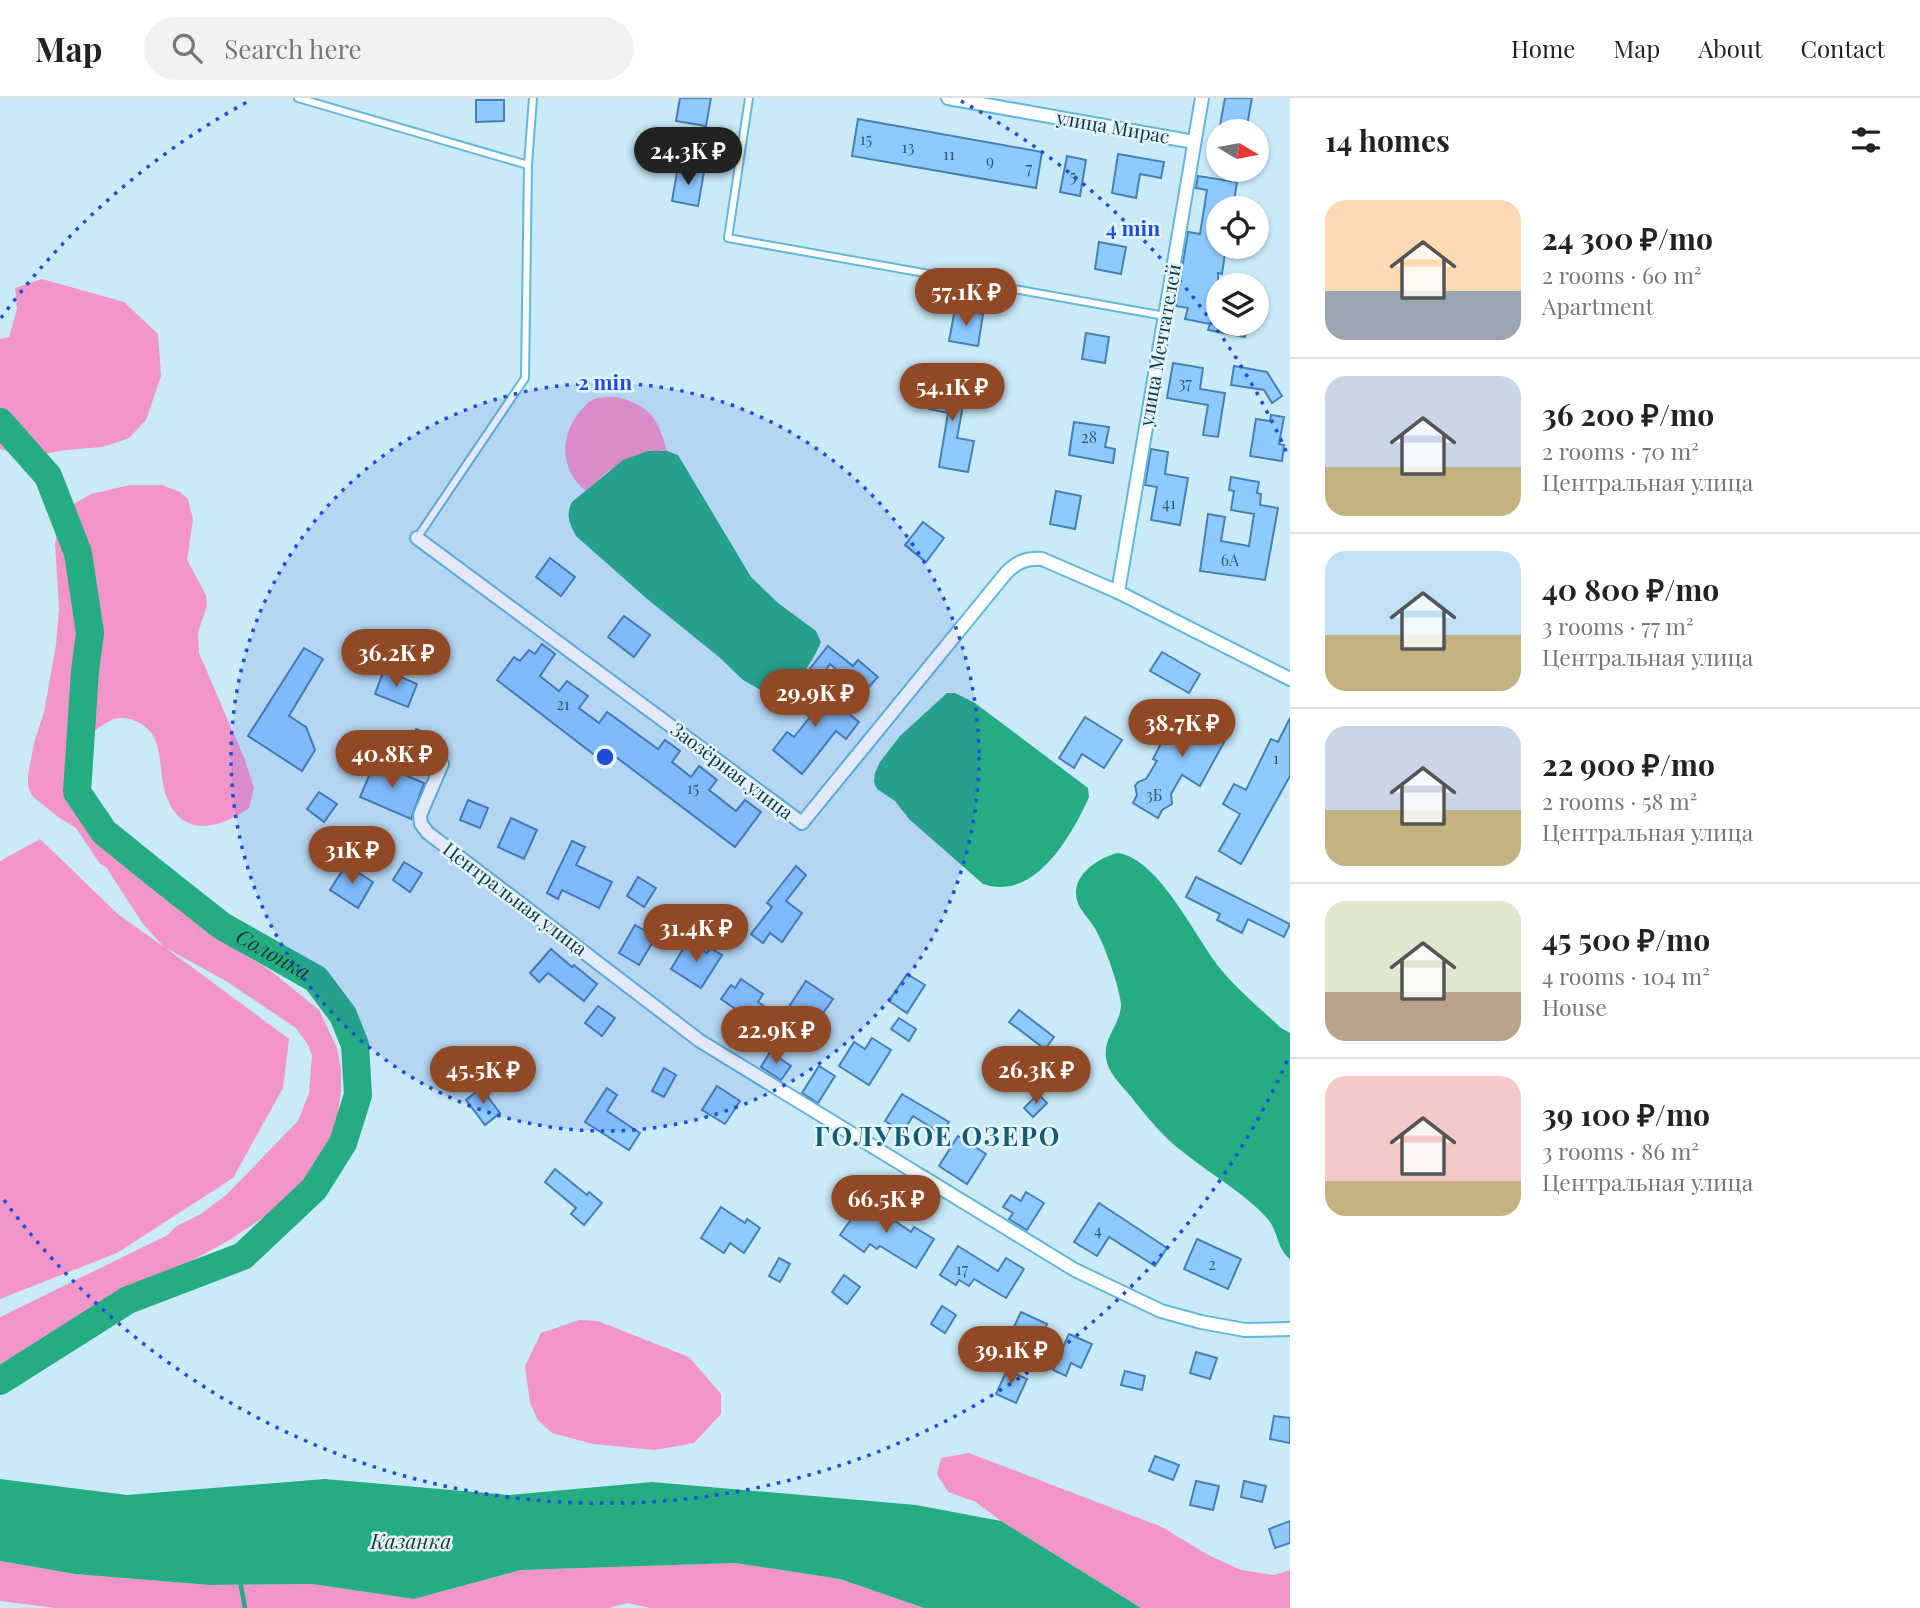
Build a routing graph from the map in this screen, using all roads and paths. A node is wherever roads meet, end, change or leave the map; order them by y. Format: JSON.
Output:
{"nodes":[{"id":1,"x":298,"y":98,"type":"edge"},
{"id":2,"x":533,"y":98,"type":"edge"},
{"id":3,"x":749,"y":98,"type":"edge"},
{"id":4,"x":948,"y":98,"type":"edge"},
{"id":5,"x":1202,"y":98,"type":"edge"},
{"id":6,"x":1194,"y":142,"type":"junction"},
{"id":7,"x":528,"y":165,"type":"junction"},
{"id":8,"x":1165,"y":316,"type":"junction"},
{"id":9,"x":417,"y":538,"type":"joint"},
{"id":10,"x":1118,"y":592,"type":"junction"},
{"id":11,"x":1290,"y":679,"type":"edge"},
{"id":12,"x":442,"y":764,"type":"dead end"},
{"id":13,"x":1290,"y":1329,"type":"edge"}],
"edges":[{"from":1,"to":7,"type":"lane"},
{"from":2,"to":7,"type":"lane"},
{"from":3,"to":8,"type":"lane"},
{"from":4,"to":6,"type":"street","name":"улица Мирас"},
{"from":5,"to":6,"type":"street","name":"улица Мечтателей"},
{"from":6,"to":8,"type":"street","name":"улица Мечтателей"},
{"from":7,"to":9,"type":"lane"},
{"from":8,"to":10,"type":"street","name":"улица Мечтателей"},
{"from":9,"to":10,"type":"street","name":"Заозёрная улица"},
{"from":10,"to":11,"type":"street","name":"Заозёрная улица"},
{"from":12,"to":13,"type":"street","name":"Центральная улица"}]}
